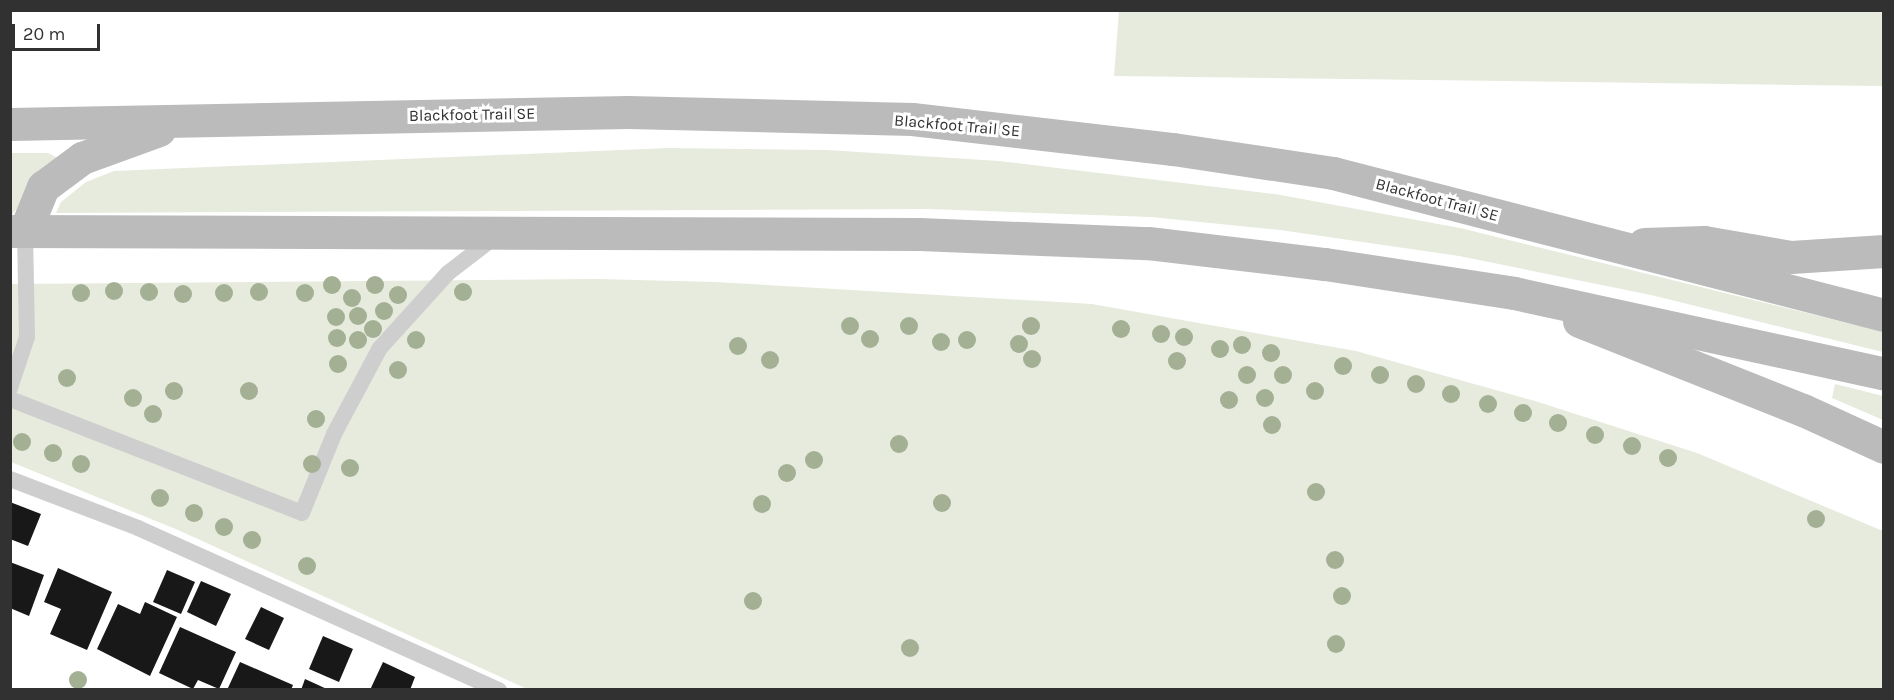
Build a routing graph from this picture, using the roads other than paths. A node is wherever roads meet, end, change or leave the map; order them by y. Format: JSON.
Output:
{"nodes":[{"id":1,"x":185,"y":121,"type":"junction"},
{"id":2,"x":10,"y":124,"type":"edge"},
{"id":3,"x":18,"y":231,"type":"edge"},
{"id":4,"x":501,"y":232,"type":"junction"},
{"id":5,"x":1609,"y":246,"type":"junction"},
{"id":6,"x":1884,"y":251,"type":"edge"},
{"id":7,"x":1514,"y":293,"type":"junction"},
{"id":8,"x":1884,"y":315,"type":"edge"},
{"id":9,"x":1884,"y":374,"type":"edge"},
{"id":10,"x":10,"y":388,"type":"edge"},
{"id":11,"x":10,"y":399,"type":"edge"},
{"id":12,"x":1884,"y":447,"type":"edge"},
{"id":13,"x":10,"y":479,"type":"edge"},
{"id":14,"x":499,"y":690,"type":"edge"}],
"edges":[{"from":1,"to":2,"type":"main road","name":"Blackfoot Trail SE"},
{"from":1,"to":3,"type":"main road"},
{"from":1,"to":5,"type":"main road","name":"Blackfoot Trail SE"},
{"from":3,"to":4,"type":"main road"},
{"from":3,"to":10,"type":"lane"},
{"from":4,"to":7,"type":"main road"},
{"from":4,"to":11,"type":"lane"},
{"from":5,"to":6,"type":"main road"},
{"from":5,"to":8,"type":"main road","name":"Blackfoot Trail SE"},
{"from":7,"to":9,"type":"main road"},
{"from":7,"to":12,"type":"main road"},
{"from":13,"to":14,"type":"lane"}]}
